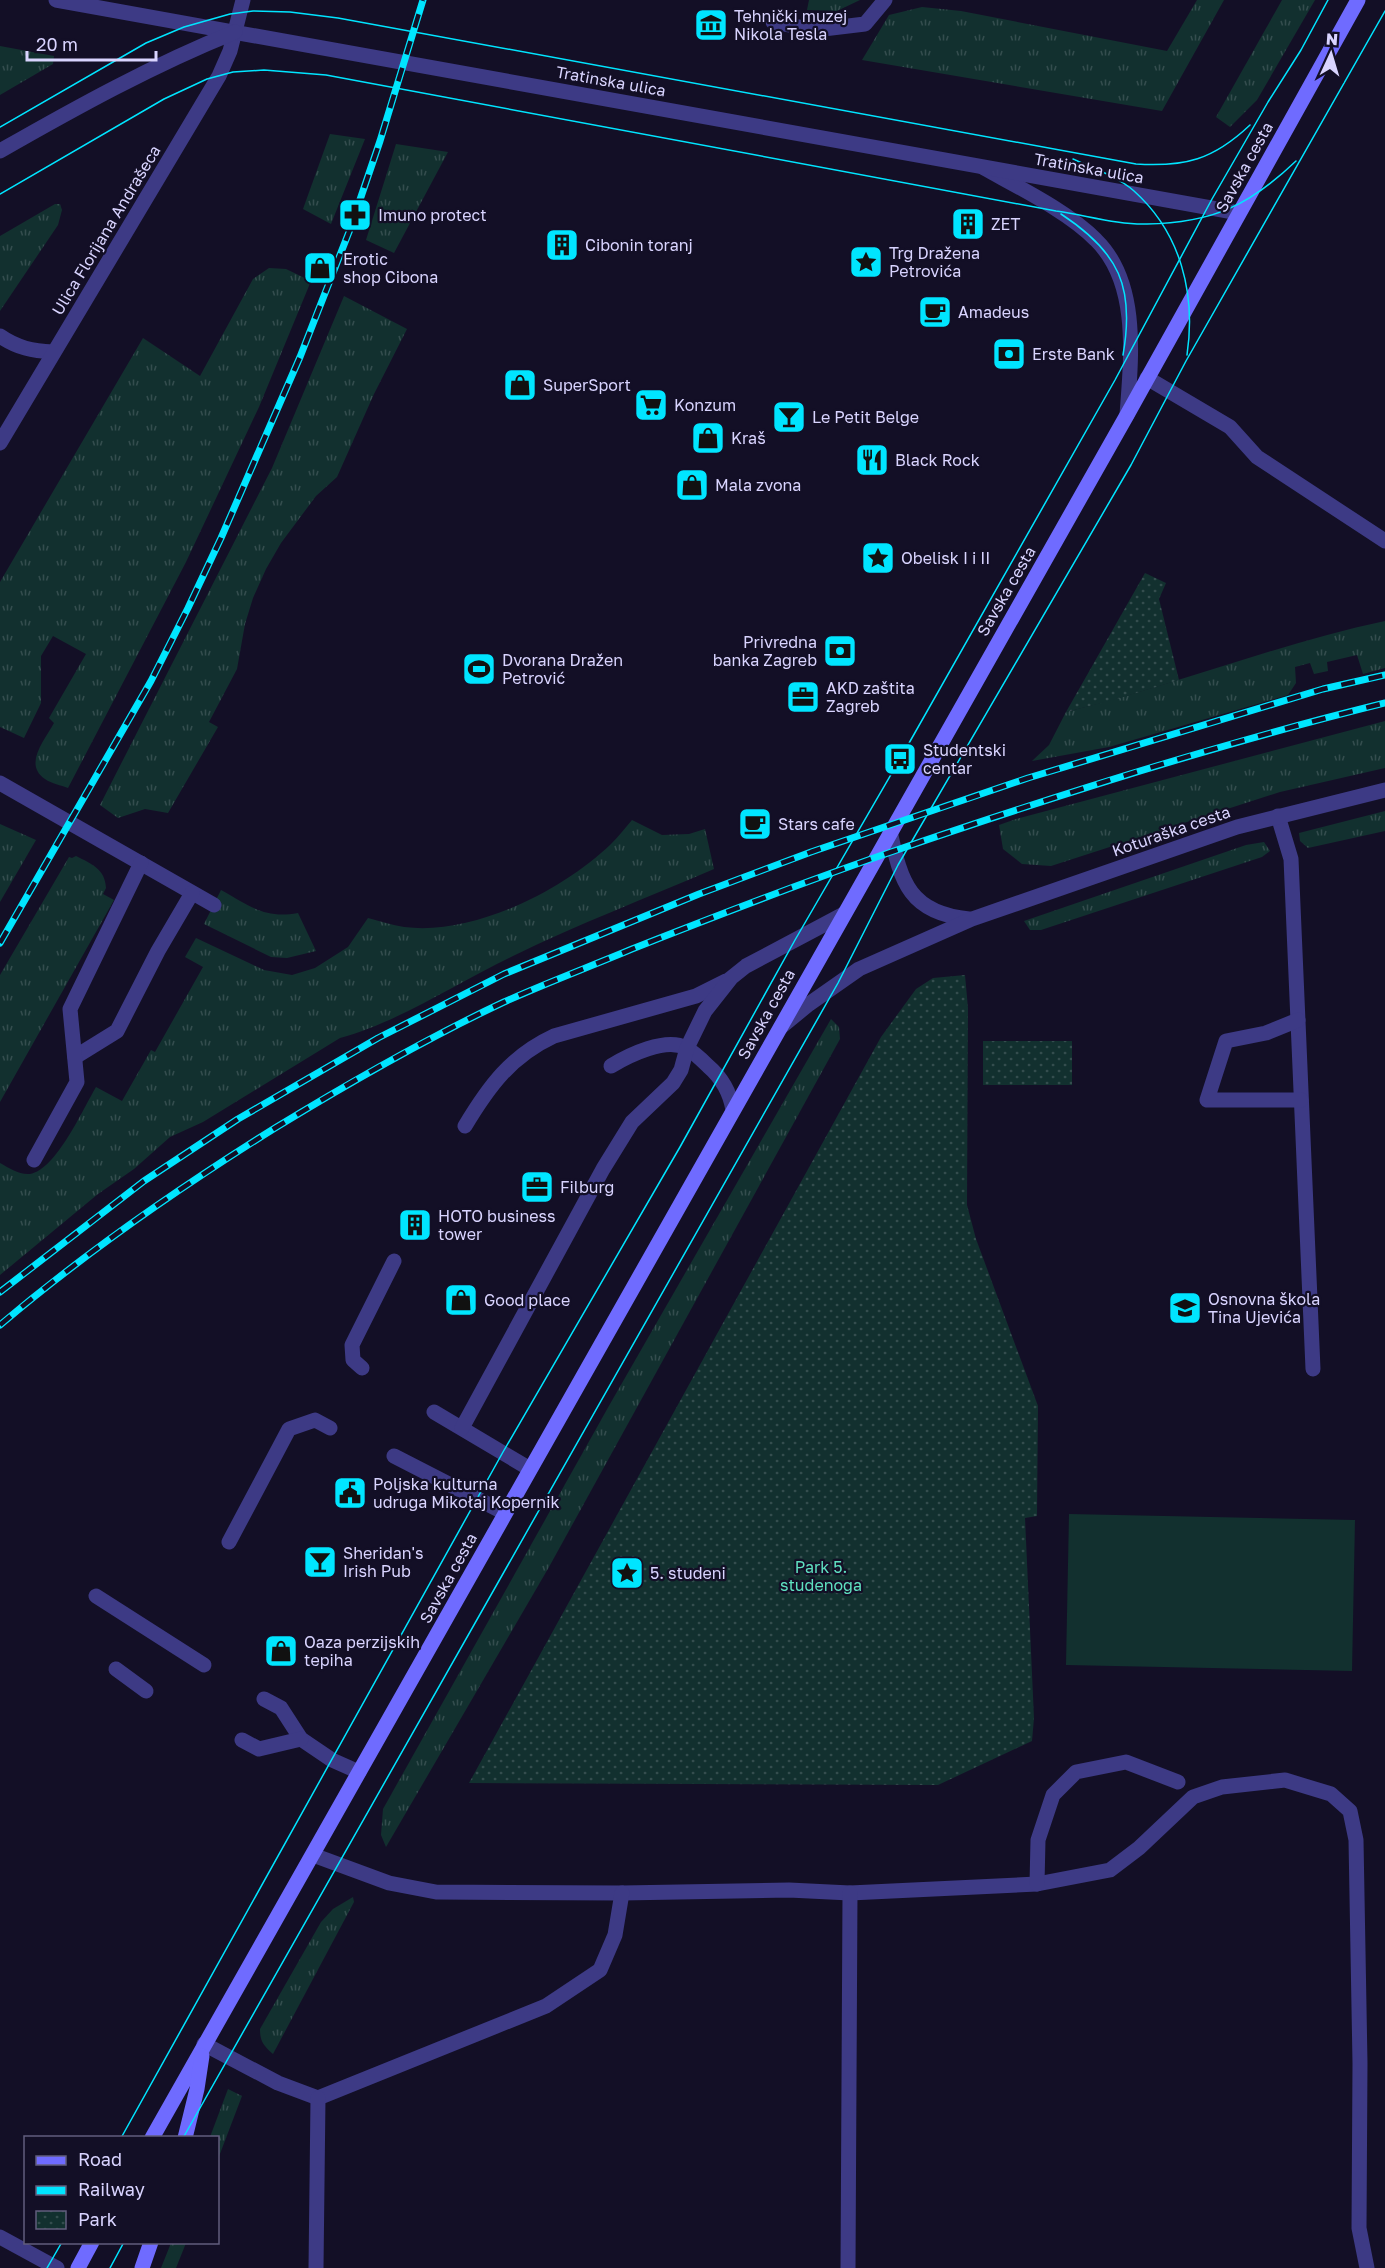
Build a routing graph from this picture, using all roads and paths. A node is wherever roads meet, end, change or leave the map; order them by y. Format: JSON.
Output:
{"nodes":[{"id":1,"x":56,"y":0,"type":"edge"},
{"id":2,"x":243,"y":0,"type":"edge"},
{"id":3,"x":885,"y":0,"type":"edge"},
{"id":4,"x":1358,"y":0,"type":"edge"},
{"id":5,"x":773,"y":22,"type":"dead end"},
{"id":6,"x":236,"y":32,"type":"junction"},
{"id":7,"x":0,"y":151,"type":"edge"},
{"id":8,"x":981,"y":166,"type":"junction"},
{"id":9,"x":1239,"y":213,"type":"junction"},
{"id":10,"x":0,"y":336,"type":"edge"},
{"id":11,"x":53,"y":352,"type":"junction"},
{"id":12,"x":1148,"y":378,"type":"junction"},
{"id":13,"x":1127,"y":415,"type":"junction"},
{"id":14,"x":0,"y":443,"type":"edge"},
{"id":15,"x":1385,"y":541,"type":"edge"},
{"id":16,"x":0,"y":783,"type":"edge"},
{"id":17,"x":1385,"y":790,"type":"edge"},
{"id":18,"x":1278,"y":816,"type":"junction"},
{"id":19,"x":890,"y":831,"type":"junction"},
{"id":20,"x":141,"y":863,"type":"junction"},
{"id":21,"x":192,"y":893,"type":"junction"},
{"id":22,"x":214,"y":905,"type":"dead end"},
{"id":23,"x":844,"y":914,"type":"junction"},
{"id":24,"x":972,"y":919,"type":"junction"},
{"id":25,"x":731,"y":978,"type":"junction"},
{"id":26,"x":1298,"y":1020,"type":"junction"},
{"id":27,"x":777,"y":1030,"type":"junction"},
{"id":28,"x":687,"y":1048,"type":"junction"},
{"id":29,"x":75,"y":1057,"type":"junction"},
{"id":30,"x":611,"y":1066,"type":"dead end"},
{"id":31,"x":1301,"y":1100,"type":"junction"},
{"id":32,"x":733,"y":1110,"type":"junction"},
{"id":33,"x":465,"y":1126,"type":"dead end"},
{"id":34,"x":34,"y":1160,"type":"dead end"},
{"id":35,"x":394,"y":1261,"type":"dead end"},
{"id":36,"x":362,"y":1368,"type":"dead end"},
{"id":37,"x":1313,"y":1369,"type":"dead end"},
{"id":38,"x":435,"y":1412,"type":"dead end"},
{"id":39,"x":330,"y":1428,"type":"dead end"},
{"id":40,"x":462,"y":1428,"type":"junction"},
{"id":41,"x":394,"y":1456,"type":"dead end"},
{"id":42,"x":530,"y":1469,"type":"junction"},
{"id":43,"x":506,"y":1513,"type":"junction"},
{"id":44,"x":229,"y":1542,"type":"dead end"},
{"id":45,"x":96,"y":1596,"type":"dead end"},
{"id":46,"x":204,"y":1665,"type":"dead end"},
{"id":47,"x":116,"y":1669,"type":"dead end"},
{"id":48,"x":146,"y":1691,"type":"dead end"},
{"id":49,"x":264,"y":1699,"type":"dead end"},
{"id":50,"x":301,"y":1738,"type":"junction"},
{"id":51,"x":242,"y":1740,"type":"dead end"},
{"id":52,"x":359,"y":1772,"type":"junction"},
{"id":53,"x":1178,"y":1782,"type":"dead end"},
{"id":54,"x":313,"y":1855,"type":"junction"},
{"id":55,"x":1037,"y":1884,"type":"junction"},
{"id":56,"x":622,"y":1893,"type":"junction"},
{"id":57,"x":850,"y":1893,"type":"junction"},
{"id":58,"x":204,"y":2044,"type":"junction"},
{"id":59,"x":318,"y":2098,"type":"junction"},
{"id":60,"x":153,"y":2136,"type":"edge"},
{"id":61,"x":185,"y":2136,"type":"edge"},
{"id":62,"x":0,"y":2237,"type":"edge"},
{"id":63,"x":92,"y":2244,"type":"edge"},
{"id":64,"x":150,"y":2244,"type":"edge"},
{"id":65,"x":57,"y":2268,"type":"edge"},
{"id":66,"x":78,"y":2268,"type":"edge"},
{"id":67,"x":142,"y":2268,"type":"edge"},
{"id":68,"x":315,"y":2268,"type":"edge"},
{"id":69,"x":848,"y":2268,"type":"edge"},
{"id":70,"x":1367,"y":2268,"type":"edge"}],
"edges":[{"from":1,"to":6,"type":"street","name":"Tratinska ulica"},
{"from":2,"to":6,"type":"street","name":"Ulica Florijana Andrašeca"},
{"from":3,"to":5,"type":"street"},
{"from":4,"to":9,"type":"main road","name":"Savska cesta"},
{"from":6,"to":7,"type":"street"},
{"from":6,"to":8,"type":"street","name":"Tratinska ulica"},
{"from":6,"to":11,"type":"street","name":"Ulica Florijana Andrašeca"},
{"from":8,"to":9,"type":"street","name":"Tratinska ulica"},
{"from":8,"to":13,"type":"street"},
{"from":9,"to":12,"type":"main road","name":"Savska cesta"},
{"from":10,"to":11,"type":"street"},
{"from":11,"to":14,"type":"street","name":"Ulica Florijana Andrašeca"},
{"from":12,"to":13,"type":"main road","name":"Savska cesta"},
{"from":12,"to":15,"type":"street"},
{"from":13,"to":19,"type":"main road","name":"Savska cesta"},
{"from":16,"to":20,"type":"street"},
{"from":17,"to":18,"type":"street","name":"Koturaška cesta"},
{"from":18,"to":24,"type":"street","name":"Koturaška cesta"},
{"from":18,"to":26,"type":"street"},
{"from":19,"to":23,"type":"main road","name":"Savska cesta"},
{"from":19,"to":24,"type":"street","name":"Koturaška cesta"},
{"from":20,"to":21,"type":"street"},
{"from":20,"to":29,"type":"street"},
{"from":21,"to":22,"type":"street"},
{"from":21,"to":29,"type":"street"},
{"from":23,"to":25,"type":"street"},
{"from":23,"to":27,"type":"main road","name":"Savska cesta"},
{"from":24,"to":27,"type":"street","name":"Koturaška cesta"},
{"from":25,"to":28,"type":"street"},
{"from":25,"to":33,"type":"street"},
{"from":26,"to":31,"type":"street"},
{"from":26,"to":31,"type":"street"},
{"from":27,"to":32,"type":"main road","name":"Savska cesta"},
{"from":28,"to":30,"type":"street"},
{"from":28,"to":32,"type":"street"},
{"from":28,"to":40,"type":"street"},
{"from":29,"to":34,"type":"street"},
{"from":31,"to":37,"type":"street"},
{"from":32,"to":42,"type":"main road","name":"Savska cesta"},
{"from":35,"to":36,"type":"street"},
{"from":38,"to":40,"type":"street"},
{"from":39,"to":44,"type":"street"},
{"from":40,"to":42,"type":"street"},
{"from":41,"to":43,"type":"street"},
{"from":42,"to":43,"type":"main road","name":"Savska cesta"},
{"from":43,"to":52,"type":"main road","name":"Savska cesta"},
{"from":45,"to":46,"type":"street"},
{"from":47,"to":48,"type":"street"},
{"from":49,"to":50,"type":"street"},
{"from":50,"to":51,"type":"street"},
{"from":50,"to":52,"type":"street"},
{"from":52,"to":54,"type":"main road","name":"Savska cesta"},
{"from":53,"to":55,"type":"street"},
{"from":54,"to":56,"type":"street"},
{"from":54,"to":58,"type":"main road","name":"Savska cesta"},
{"from":55,"to":57,"type":"street"},
{"from":55,"to":70,"type":"street"},
{"from":56,"to":57,"type":"street"},
{"from":56,"to":59,"type":"street"},
{"from":57,"to":69,"type":"street"},
{"from":58,"to":59,"type":"street"},
{"from":58,"to":60,"type":"main road","name":"Savska cesta"},
{"from":58,"to":61,"type":"main road","name":"Savska cesta"},
{"from":59,"to":68,"type":"street"},
{"from":62,"to":65,"type":"street"},
{"from":63,"to":66,"type":"main road"},
{"from":64,"to":67,"type":"main road"}]}
